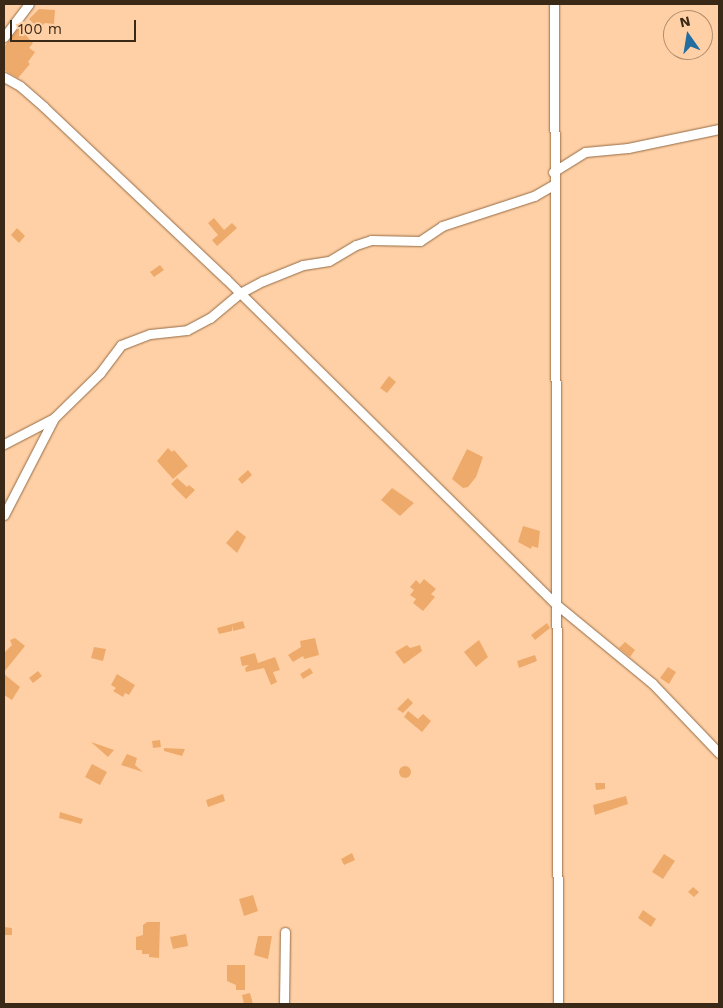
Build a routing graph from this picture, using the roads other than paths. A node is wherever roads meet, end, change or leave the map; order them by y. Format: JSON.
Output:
{"nodes":[{"id":1,"x":29,"y":4,"type":"edge"},
{"id":2,"x":554,"y":4,"type":"edge"},
{"id":3,"x":4,"y":37,"type":"edge"},
{"id":4,"x":4,"y":77,"type":"edge"},
{"id":5,"x":719,"y":129,"type":"edge"},
{"id":6,"x":553,"y":172,"type":"junction"},
{"id":7,"x":553,"y":185,"type":"junction"},
{"id":8,"x":240,"y":292,"type":"junction"},
{"id":9,"x":54,"y":418,"type":"junction"},
{"id":10,"x":4,"y":444,"type":"edge"},
{"id":11,"x":4,"y":515,"type":"edge"},
{"id":12,"x":557,"y":605,"type":"junction"},
{"id":13,"x":719,"y":753,"type":"edge"},
{"id":14,"x":285,"y":932,"type":"dead end"},
{"id":15,"x":284,"y":1004,"type":"edge"},
{"id":16,"x":558,"y":1004,"type":"edge"}],
"edges":[{"from":1,"to":3,"type":"street"},
{"from":2,"to":6,"type":"street"},
{"from":4,"to":8,"type":"street"},
{"from":5,"to":6,"type":"street"},
{"from":6,"to":7,"type":"street"},
{"from":7,"to":8,"type":"street"},
{"from":7,"to":12,"type":"street"},
{"from":8,"to":9,"type":"street"},
{"from":8,"to":12,"type":"street"},
{"from":9,"to":10,"type":"street"},
{"from":9,"to":11,"type":"street"},
{"from":12,"to":13,"type":"street"},
{"from":12,"to":16,"type":"street"},
{"from":14,"to":15,"type":"street"}]}
